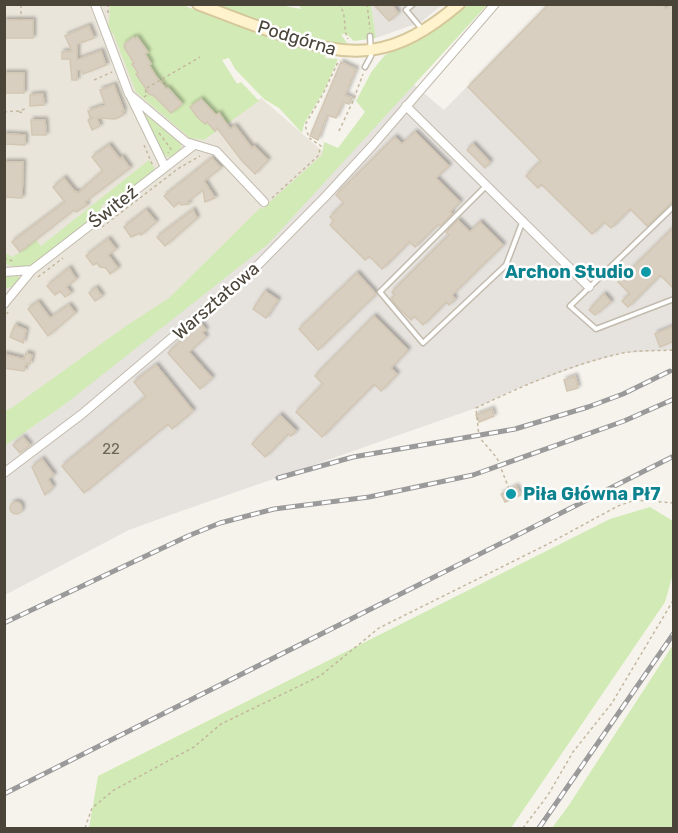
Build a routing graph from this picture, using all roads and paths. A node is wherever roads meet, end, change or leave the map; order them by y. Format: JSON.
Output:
{"nodes":[{"id":1,"x":21,"y":4,"type":"edge"},
{"id":2,"x":95,"y":4,"type":"edge"},
{"id":3,"x":198,"y":4,"type":"edge"},
{"id":4,"x":299,"y":4,"type":"edge"},
{"id":5,"x":328,"y":4,"type":"edge"},
{"id":6,"x":338,"y":4,"type":"edge"},
{"id":7,"x":367,"y":4,"type":"edge"},
{"id":8,"x":413,"y":4,"type":"edge"},
{"id":9,"x":459,"y":4,"type":"edge"},
{"id":10,"x":495,"y":4,"type":"edge"},
{"id":11,"x":21,"y":20,"type":"dead end"},
{"id":12,"x":423,"y":31,"type":"junction"},
{"id":13,"x":370,"y":36,"type":"joint"},
{"id":14,"x":350,"y":42,"type":"dead end"},
{"id":15,"x":372,"y":50,"type":"junction"},
{"id":16,"x":200,"y":57,"type":"dead end"},
{"id":17,"x":340,"y":59,"type":"dead end"},
{"id":18,"x":112,"y":66,"type":"dead end"},
{"id":19,"x":365,"y":67,"type":"joint"},
{"id":20,"x":162,"y":79,"type":"junction"},
{"id":21,"x":94,"y":80,"type":"dead end"},
{"id":22,"x":165,"y":86,"type":"dead end"},
{"id":23,"x":129,"y":94,"type":"junction"},
{"id":24,"x":144,"y":100,"type":"dead end"},
{"id":25,"x":406,"y":106,"type":"junction"},
{"id":26,"x":25,"y":109,"type":"dead end"},
{"id":27,"x":18,"y":111,"type":"junction"},
{"id":28,"x":4,"y":112,"type":"edge"},
{"id":29,"x":25,"y":113,"type":"dead end"},
{"id":30,"x":339,"y":131,"type":"dead end"},
{"id":31,"x":144,"y":145,"type":"dead end"},
{"id":32,"x":194,"y":145,"type":"junction"},
{"id":33,"x":207,"y":153,"type":"dead end"},
{"id":34,"x":165,"y":168,"type":"junction"},
{"id":35,"x":147,"y":171,"type":"dead end"},
{"id":36,"x":486,"y":186,"type":"junction"},
{"id":37,"x":264,"y":202,"type":"joint"},
{"id":38,"x":674,"y":206,"type":"edge"},
{"id":39,"x":523,"y":222,"type":"junction"},
{"id":40,"x":100,"y":229,"type":"dead end"},
{"id":41,"x":69,"y":253,"type":"dead end"},
{"id":42,"x":4,"y":258,"type":"edge"},
{"id":43,"x":14,"y":262,"type":"dead end"},
{"id":44,"x":32,"y":270,"type":"junction"},
{"id":45,"x":4,"y":272,"type":"edge"},
{"id":46,"x":38,"y":277,"type":"dead end"},
{"id":47,"x":589,"y":287,"type":"junction"},
{"id":48,"x":674,"y":299,"type":"edge"},
{"id":49,"x":9,"y":304,"type":"edge"},
{"id":50,"x":4,"y":319,"type":"edge"},
{"id":51,"x":674,"y":350,"type":"edge"},
{"id":52,"x":4,"y":473,"type":"edge"},
{"id":53,"x":508,"y":489,"type":"dead end"},
{"id":54,"x":674,"y":503,"type":"edge"},
{"id":55,"x":674,"y":599,"type":"edge"},
{"id":56,"x":85,"y":828,"type":"edge"},
{"id":57,"x":523,"y":828,"type":"edge"}],
"edges":[{"from":1,"to":11,"type":"path"},
{"from":2,"to":23,"type":"street"},
{"from":3,"to":15,"type":"street","name":"Podgórna"},
{"from":4,"to":5,"type":"path"},
{"from":6,"to":14,"type":"path"},
{"from":7,"to":13,"type":"path"},
{"from":8,"to":12,"type":"lane"},
{"from":9,"to":12,"type":"street","name":"Podgórna"},
{"from":10,"to":25,"type":"street","name":"Warsztatowa"},
{"from":12,"to":15,"type":"street","name":"Podgórna"},
{"from":13,"to":15,"type":"lane"},
{"from":15,"to":19,"type":"lane"},
{"from":16,"to":20,"type":"path"},
{"from":17,"to":37,"type":"path"},
{"from":18,"to":21,"type":"path"},
{"from":19,"to":30,"type":"path"},
{"from":20,"to":22,"type":"path"},
{"from":20,"to":24,"type":"path"},
{"from":23,"to":32,"type":"street"},
{"from":23,"to":34,"type":"street"},
{"from":25,"to":36,"type":"street"},
{"from":25,"to":52,"type":"street","name":"Warsztatowa"},
{"from":26,"to":27,"type":"path"},
{"from":27,"to":28,"type":"path"},
{"from":27,"to":29,"type":"path"},
{"from":31,"to":35,"type":"path"},
{"from":32,"to":34,"type":"street","name":"Świteź"},
{"from":32,"to":37,"type":"street"},
{"from":33,"to":40,"type":"path"},
{"from":34,"to":44,"type":"street","name":"Świteź"},
{"from":36,"to":39,"type":"street"},
{"from":36,"to":39,"type":"lane"},
{"from":38,"to":47,"type":"lane"},
{"from":39,"to":47,"type":"street"},
{"from":41,"to":46,"type":"path"},
{"from":42,"to":43,"type":"path"},
{"from":44,"to":45,"type":"street"},
{"from":44,"to":49,"type":"street","name":"Świteź"},
{"from":47,"to":48,"type":"lane"},
{"from":49,"to":50,"type":"path"},
{"from":51,"to":53,"type":"path"},
{"from":54,"to":56,"type":"path"},
{"from":55,"to":57,"type":"path"}]}
